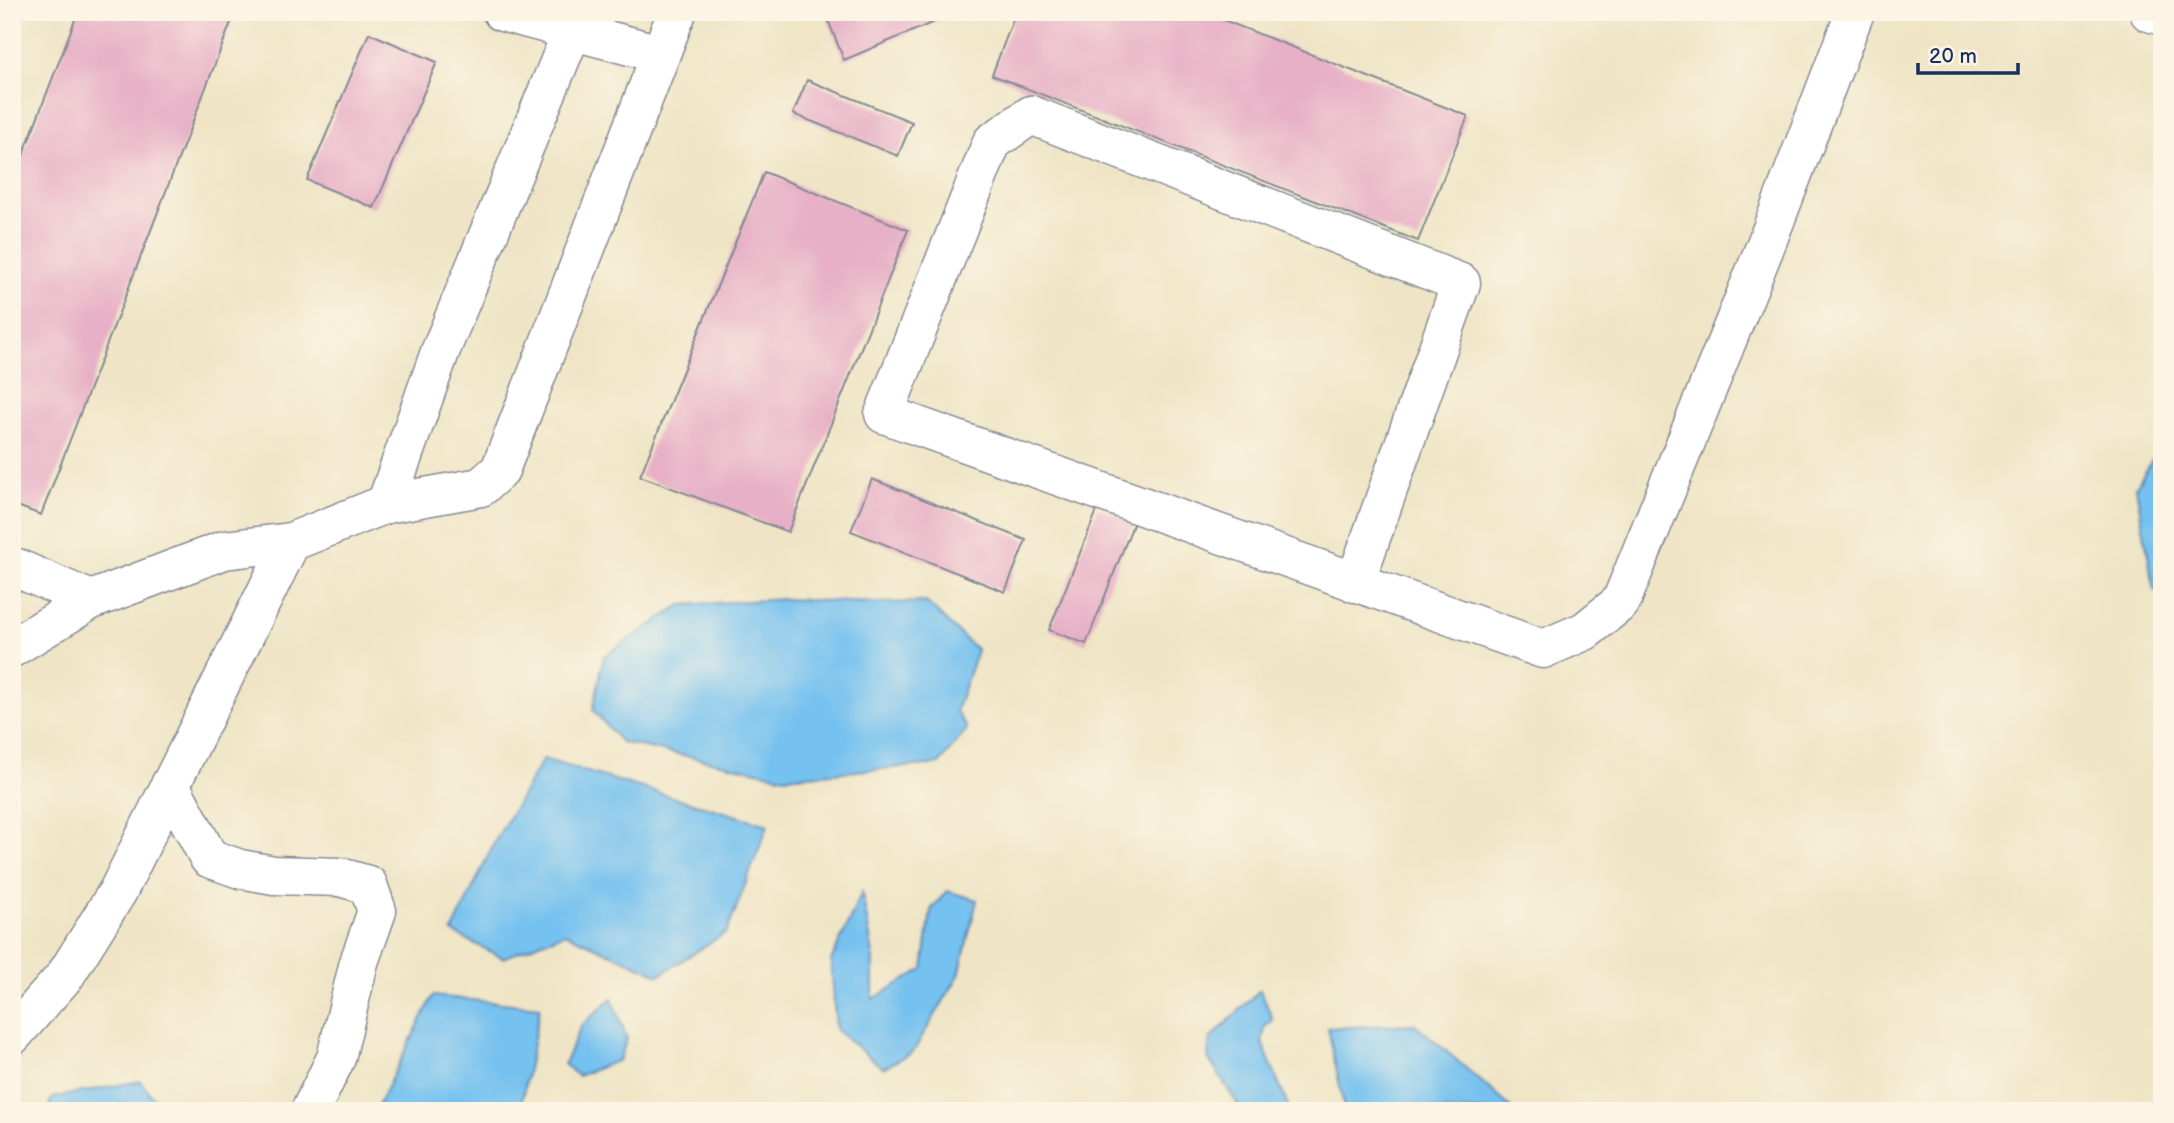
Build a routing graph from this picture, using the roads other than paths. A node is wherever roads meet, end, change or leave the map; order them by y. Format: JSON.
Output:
{"nodes":[{"id":1,"x":502,"y":12,"type":"edge"},
{"id":2,"x":677,"y":12,"type":"edge"},
{"id":3,"x":1855,"y":12,"type":"edge"},
{"id":4,"x":2149,"y":12,"type":"edge"},
{"id":5,"x":2162,"y":16,"type":"edge"},
{"id":6,"x":576,"y":21,"type":"edge"},
{"id":7,"x":660,"y":54,"type":"junction"},
{"id":8,"x":386,"y":504,"type":"junction"},
{"id":9,"x":291,"y":542,"type":"junction"},
{"id":10,"x":12,"y":566,"type":"edge"},
{"id":11,"x":1355,"y":583,"type":"junction"},
{"id":12,"x":77,"y":594,"type":"junction"},
{"id":13,"x":12,"y":598,"type":"edge"},
{"id":14,"x":12,"y":648,"type":"edge"},
{"id":15,"x":170,"y":785,"type":"junction"},
{"id":16,"x":12,"y":1036,"type":"edge"},
{"id":17,"x":310,"y":1111,"type":"edge"}],
"edges":[{"from":1,"to":6,"type":"street"},
{"from":2,"to":7,"type":"street"},
{"from":3,"to":11,"type":"street"},
{"from":4,"to":5,"type":"street"},
{"from":6,"to":7,"type":"street"},
{"from":6,"to":8,"type":"street"},
{"from":7,"to":8,"type":"street"},
{"from":8,"to":9,"type":"street"},
{"from":9,"to":12,"type":"street"},
{"from":9,"to":15,"type":"street"},
{"from":10,"to":12,"type":"street"},
{"from":11,"to":11,"type":"street"},
{"from":12,"to":13,"type":"street"},
{"from":12,"to":14,"type":"street"},
{"from":15,"to":16,"type":"street"},
{"from":15,"to":17,"type":"street"}]}
